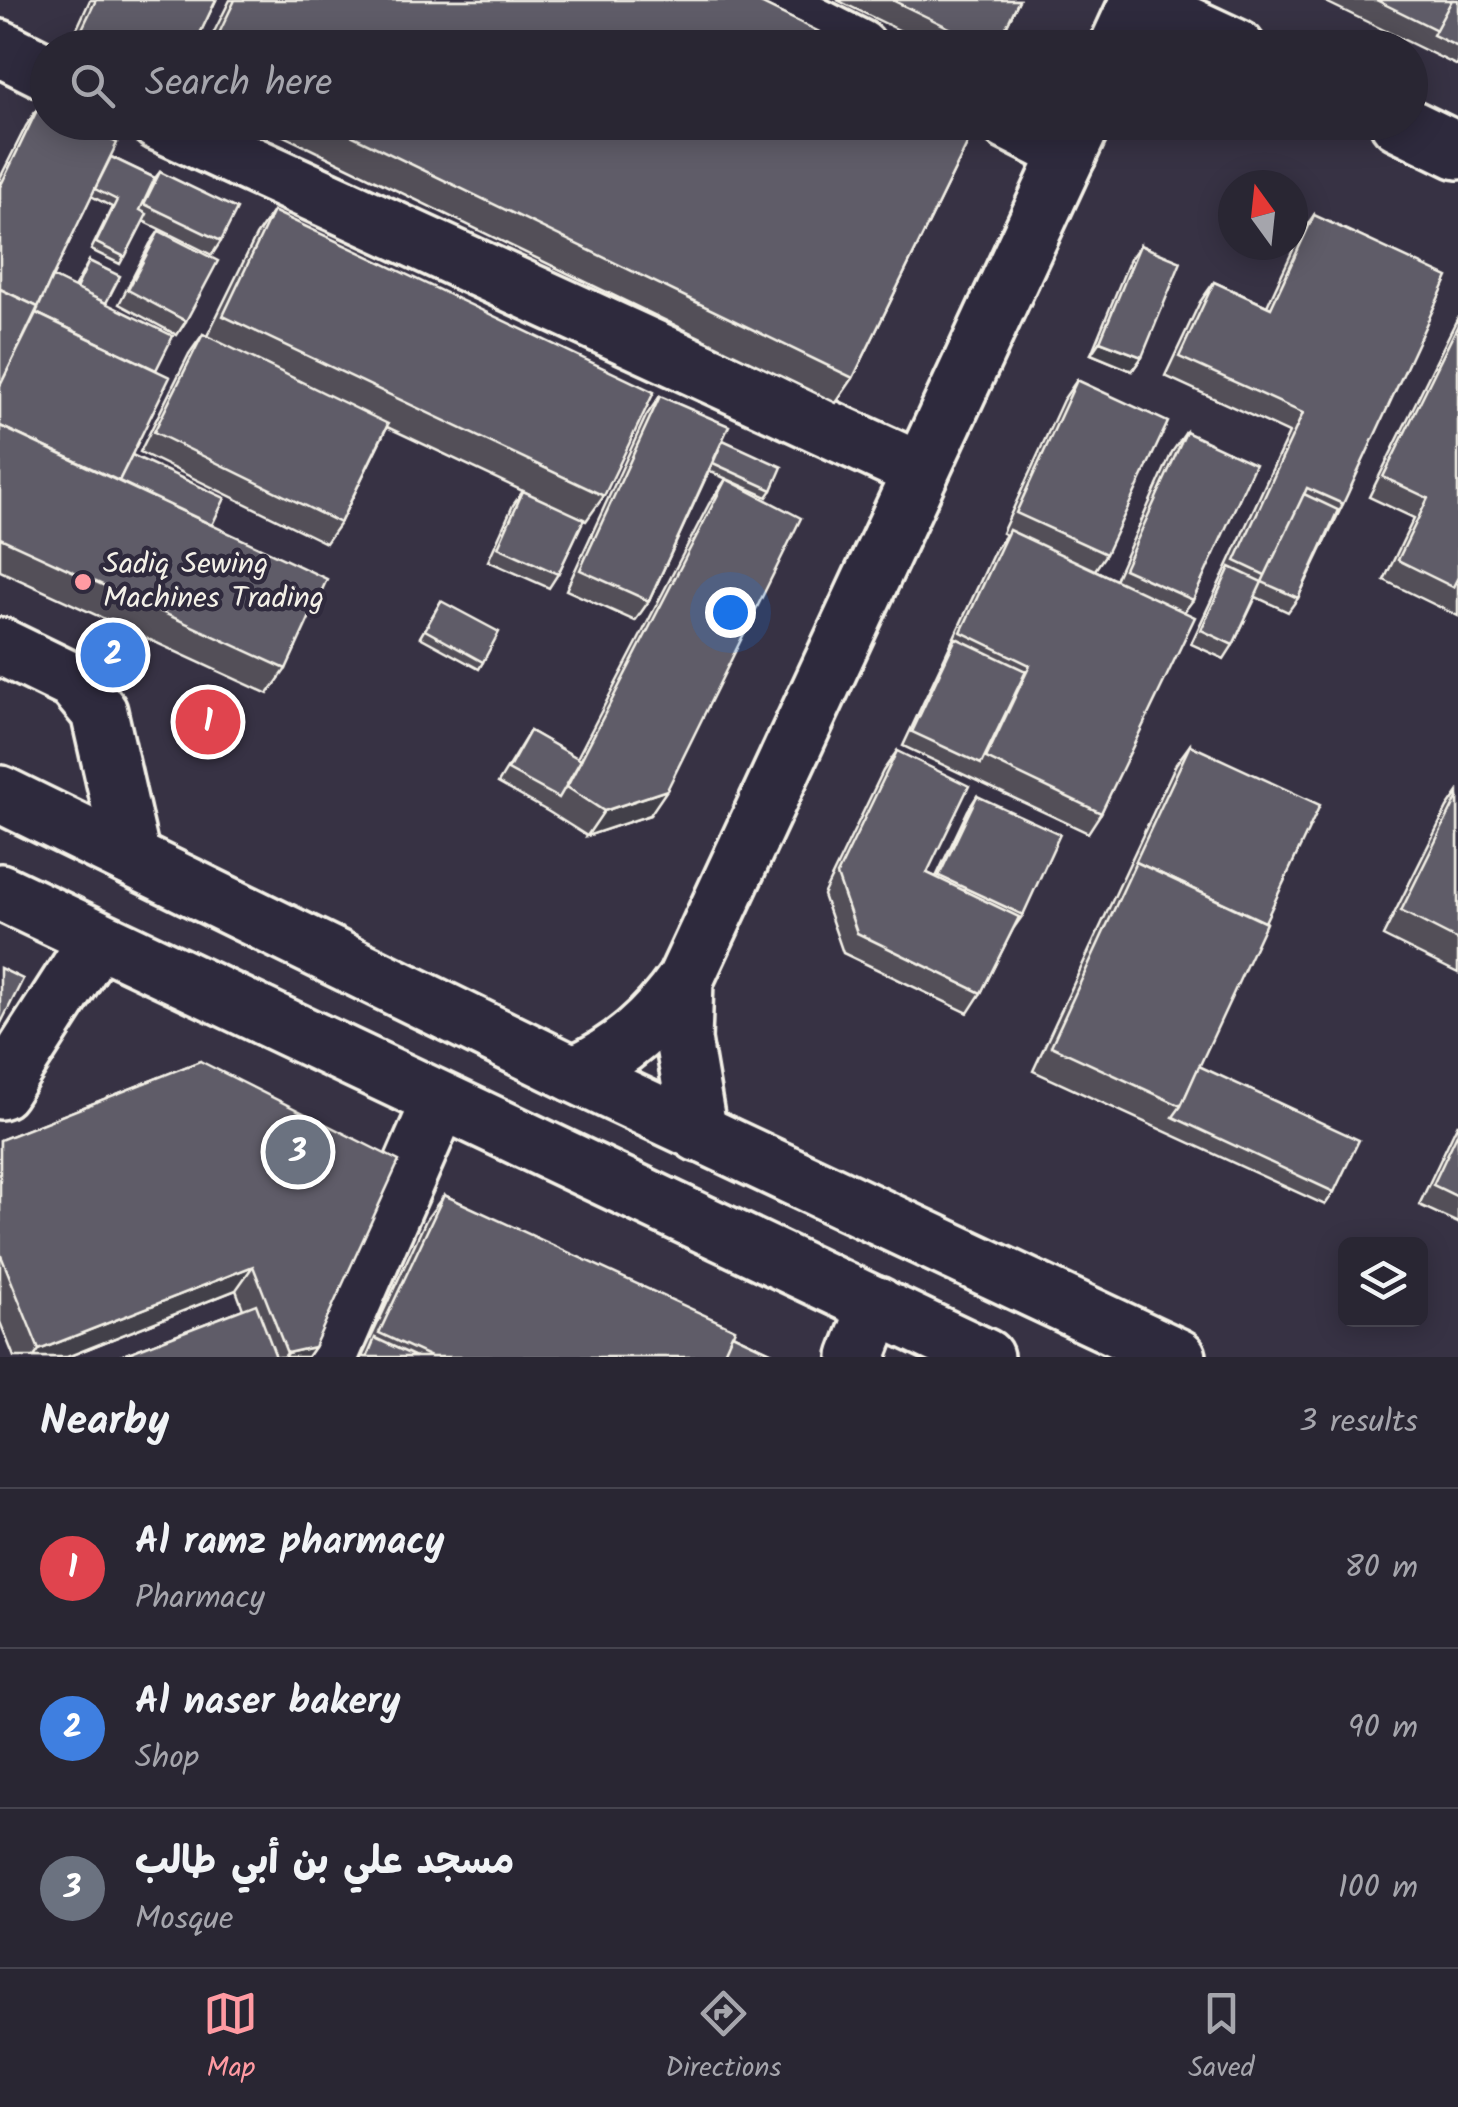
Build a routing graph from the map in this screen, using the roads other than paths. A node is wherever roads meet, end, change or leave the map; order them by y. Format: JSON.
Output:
{"nodes":[{"id":1,"x":764,"y":0,"type":"edge"},
{"id":2,"x":1132,"y":16,"type":"edge"},
{"id":3,"x":823,"y":30,"type":"edge"},
{"id":4,"x":1178,"y":30,"type":"edge"},
{"id":5,"x":0,"y":48,"type":"edge"},
{"id":6,"x":30,"y":63,"type":"edge"},
{"id":7,"x":1428,"y":136,"type":"edge"},
{"id":8,"x":197,"y":140,"type":"edge"},
{"id":9,"x":1075,"y":140,"type":"edge"},
{"id":10,"x":1458,"y":151,"type":"edge"},
{"id":11,"x":920,"y":471,"type":"junction"},
{"id":12,"x":0,"y":646,"type":"edge"},
{"id":13,"x":0,"y":794,"type":"edge"},
{"id":14,"x":132,"y":858,"type":"junction"},
{"id":15,"x":0,"y":892,"type":"edge"},
{"id":16,"x":97,"y":940,"type":"junction"},
{"id":17,"x":685,"y":980,"type":"junction"},
{"id":18,"x":574,"y":1074,"type":"junction"},
{"id":19,"x":0,"y":1092,"type":"edge"},
{"id":20,"x":440,"y":1102,"type":"junction"},
{"id":21,"x":699,"y":1134,"type":"junction"},
{"id":22,"x":876,"y":1306,"type":"junction"},
{"id":23,"x":329,"y":1357,"type":"edge"},
{"id":24,"x":856,"y":1357,"type":"edge"},
{"id":25,"x":985,"y":1357,"type":"edge"},
{"id":26,"x":1178,"y":1357,"type":"edge"}],
"edges":[{"from":1,"to":3,"type":"main road"},
{"from":2,"to":4,"type":"main road"},
{"from":5,"to":6,"type":"main road"},
{"from":7,"to":10,"type":"main road"},
{"from":8,"to":11,"type":"main road"},
{"from":9,"to":11,"type":"main road"},
{"from":11,"to":17,"type":"main road"},
{"from":12,"to":14,"type":"main road"},
{"from":13,"to":14,"type":"main road"},
{"from":14,"to":18,"type":"main road"},
{"from":15,"to":16,"type":"main road"},
{"from":16,"to":19,"type":"main road"},
{"from":16,"to":20,"type":"main road"},
{"from":17,"to":18,"type":"main road"},
{"from":17,"to":21,"type":"main road"},
{"from":18,"to":21,"type":"main road"},
{"from":20,"to":22,"type":"main road"},
{"from":20,"to":23,"type":"main road"},
{"from":21,"to":26,"type":"main road"},
{"from":22,"to":24,"type":"main road"},
{"from":22,"to":25,"type":"main road"}]}
